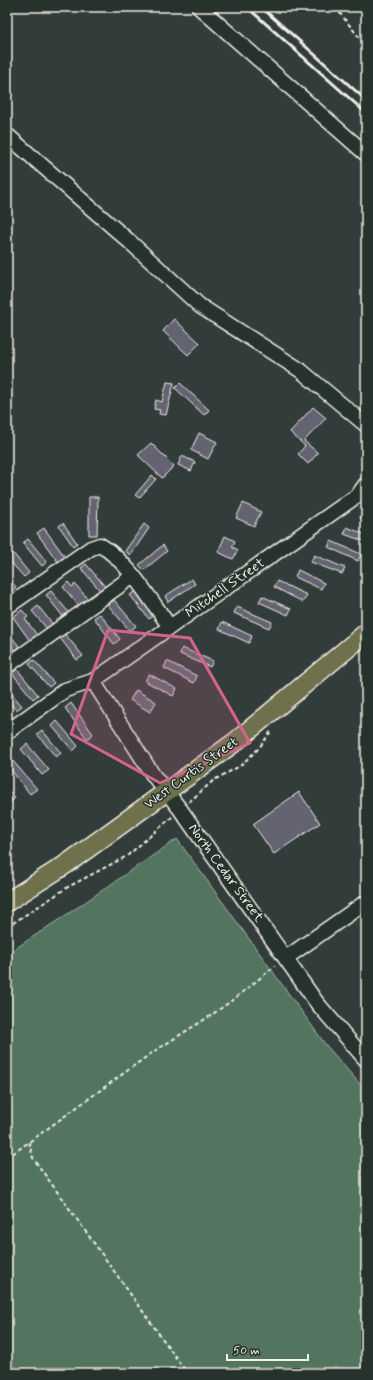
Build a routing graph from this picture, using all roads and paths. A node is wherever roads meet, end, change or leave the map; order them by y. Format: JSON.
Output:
{"nodes":[{"id":1,"x":200,"y":7,"type":"edge"},
{"id":2,"x":335,"y":7,"type":"edge"},
{"id":3,"x":366,"y":46,"type":"edge"},
{"id":4,"x":7,"y":134,"type":"edge"},
{"id":5,"x":366,"y":154,"type":"edge"},
{"id":6,"x":366,"y":425,"type":"edge"},
{"id":7,"x":362,"y":490,"type":"edge"},
{"id":8,"x":133,"y":576,"type":"junction"},
{"id":9,"x":7,"y":607,"type":"edge"},
{"id":10,"x":170,"y":627,"type":"junction"},
{"id":11,"x":366,"y":633,"type":"edge"},
{"id":12,"x":7,"y":666,"type":"edge"},
{"id":13,"x":93,"y":681,"type":"junction"},
{"id":14,"x":276,"y":725,"type":"dead end"},
{"id":15,"x":7,"y":732,"type":"edge"},
{"id":16,"x":165,"y":791,"type":"junction"},
{"id":17,"x":180,"y":809,"type":"junction"},
{"id":18,"x":7,"y":902,"type":"edge"},
{"id":19,"x":366,"y":902,"type":"edge"},
{"id":20,"x":7,"y":926,"type":"edge"},
{"id":21,"x":286,"y":958,"type":"junction"},
{"id":22,"x":366,"y":1060,"type":"edge"},
{"id":23,"x":29,"y":1142,"type":"junction"},
{"id":24,"x":7,"y":1158,"type":"edge"},
{"id":25,"x":187,"y":1373,"type":"edge"}],
"edges":[{"from":1,"to":5,"type":"street"},
{"from":2,"to":3,"type":"path"},
{"from":4,"to":6,"type":"street"},
{"from":7,"to":10,"type":"street","name":"Mitchell Street"},
{"from":8,"to":9,"type":"street"},
{"from":8,"to":10,"type":"street"},
{"from":8,"to":12,"type":"street"},
{"from":10,"to":13,"type":"street","name":"Mitchell Street"},
{"from":11,"to":16,"type":"main road","name":"West Curtis Street"},
{"from":13,"to":15,"type":"street","name":"Mitchell Street"},
{"from":13,"to":16,"type":"street","name":"North Cedar Street"},
{"from":14,"to":17,"type":"path"},
{"from":16,"to":17,"type":"street","name":"North Cedar Street"},
{"from":16,"to":18,"type":"main road","name":"West Curtis Street"},
{"from":17,"to":20,"type":"path"},
{"from":17,"to":21,"type":"street","name":"North Cedar Street"},
{"from":19,"to":21,"type":"street"},
{"from":21,"to":22,"type":"street","name":"North Cedar Street"},
{"from":21,"to":23,"type":"path"},
{"from":23,"to":24,"type":"path"},
{"from":23,"to":25,"type":"path"}]}
